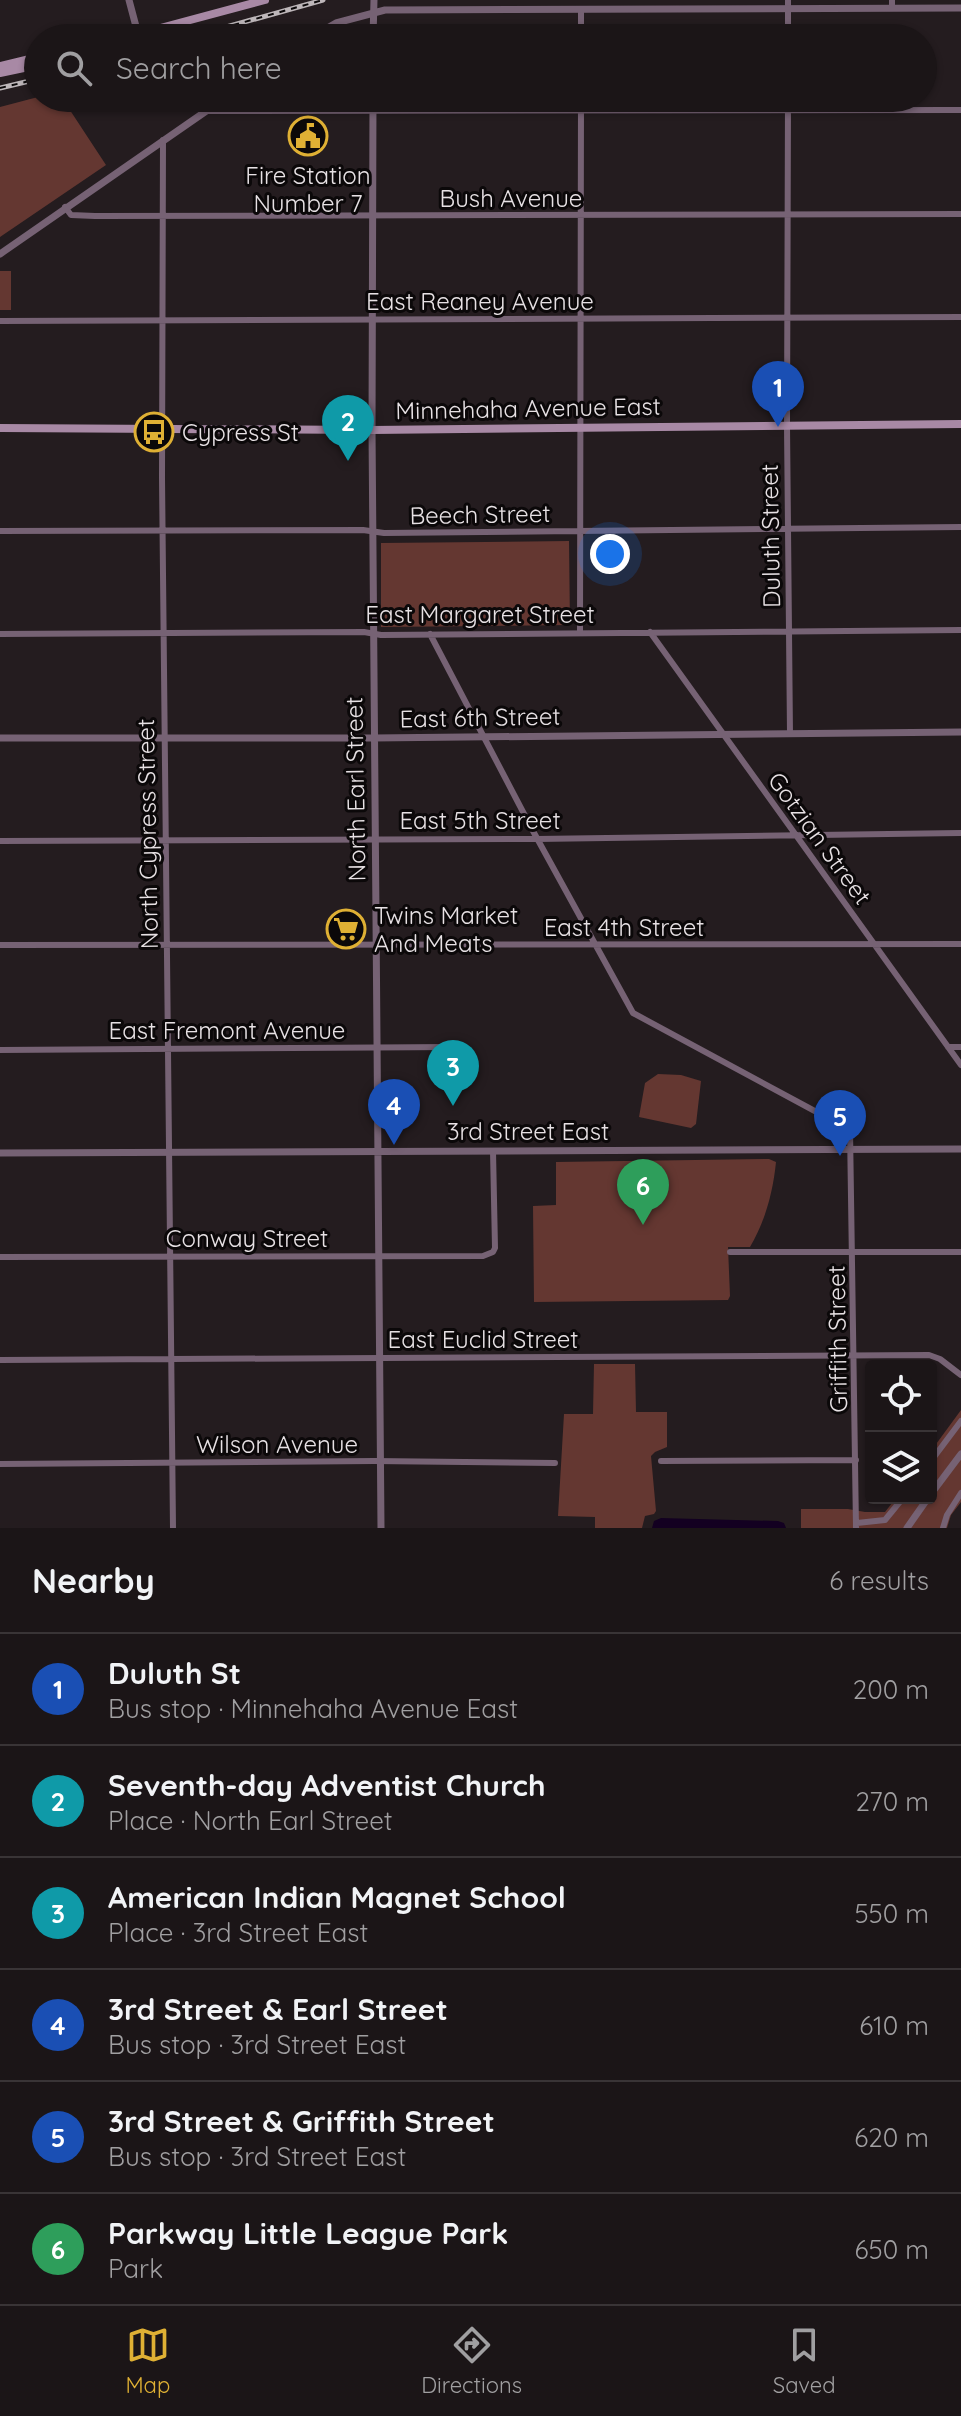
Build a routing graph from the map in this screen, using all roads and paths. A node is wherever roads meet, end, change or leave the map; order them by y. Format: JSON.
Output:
{"nodes":[{"id":1,"x":129,"y":0,"type":"edge"},
{"id":2,"x":265,"y":0,"type":"edge"},
{"id":3,"x":374,"y":0,"type":"edge"},
{"id":4,"x":788,"y":4,"type":"edge"},
{"id":5,"x":892,"y":4,"type":"edge"},
{"id":6,"x":961,"y":8,"type":"edge"},
{"id":7,"x":581,"y":10,"type":"junction"},
{"id":8,"x":133,"y":24,"type":"edge"},
{"id":9,"x":178,"y":24,"type":"edge"},
{"id":10,"x":334,"y":24,"type":"edge"},
{"id":11,"x":373,"y":24,"type":"edge"},
{"id":12,"x":581,"y":24,"type":"edge"},
{"id":13,"x":24,"y":60,"type":"edge"},
{"id":14,"x":0,"y":66,"type":"edge"},
{"id":15,"x":24,"y":68,"type":"edge"},
{"id":16,"x":0,"y":73,"type":"edge"},
{"id":17,"x":937,"y":110,"type":"edge"},
{"id":18,"x":961,"y":110,"type":"edge"},
{"id":19,"x":205,"y":112,"type":"edge"},
{"id":20,"x":373,"y":112,"type":"edge"},
{"id":21,"x":581,"y":112,"type":"edge"},
{"id":22,"x":788,"y":112,"type":"edge"},
{"id":23,"x":163,"y":140,"type":"junction"},
{"id":24,"x":65,"y":207,"type":"junction"},
{"id":25,"x":961,"y":214,"type":"edge"},
{"id":26,"x":164,"y":215,"type":"junction"},
{"id":27,"x":787,"y":215,"type":"junction"},
{"id":28,"x":372,"y":216,"type":"junction"},
{"id":29,"x":580,"y":216,"type":"junction"},
{"id":30,"x":2,"y":251,"type":"edge"},
{"id":31,"x":961,"y":317,"type":"edge"},
{"id":32,"x":787,"y":318,"type":"junction"},
{"id":33,"x":372,"y":319,"type":"junction"},
{"id":34,"x":579,"y":319,"type":"junction"},
{"id":35,"x":164,"y":320,"type":"junction"},
{"id":36,"x":0,"y":321,"type":"edge"},
{"id":37,"x":961,"y":424,"type":"edge"},
{"id":38,"x":787,"y":426,"type":"junction"},
{"id":39,"x":0,"y":428,"type":"edge"},
{"id":40,"x":163,"y":428,"type":"junction"},
{"id":41,"x":579,"y":428,"type":"junction"},
{"id":42,"x":372,"y":430,"type":"junction"},
{"id":43,"x":961,"y":527,"type":"edge"},
{"id":44,"x":788,"y":529,"type":"junction"},
{"id":45,"x":163,"y":530,"type":"junction"},
{"id":46,"x":579,"y":530,"type":"junction"},
{"id":47,"x":0,"y":531,"type":"edge"},
{"id":48,"x":373,"y":531,"type":"junction"},
{"id":49,"x":789,"y":630,"type":"junction"},
{"id":50,"x":961,"y":630,"type":"edge"},
{"id":51,"x":580,"y":632,"type":"junction"},
{"id":52,"x":650,"y":632,"type":"junction"},
{"id":53,"x":165,"y":633,"type":"junction"},
{"id":54,"x":373,"y":633,"type":"junction"},
{"id":55,"x":0,"y":634,"type":"edge"},
{"id":56,"x":430,"y":634,"type":"junction"},
{"id":57,"x":961,"y":732,"type":"edge"},
{"id":58,"x":790,"y":734,"type":"junction"},
{"id":59,"x":723,"y":735,"type":"junction"},
{"id":60,"x":483,"y":737,"type":"junction"},
{"id":61,"x":0,"y":738,"type":"edge"},
{"id":62,"x":164,"y":738,"type":"junction"},
{"id":63,"x":374,"y":738,"type":"junction"},
{"id":64,"x":961,"y":833,"type":"edge"},
{"id":65,"x":797,"y":835,"type":"junction"},
{"id":66,"x":376,"y":839,"type":"junction"},
{"id":67,"x":537,"y":839,"type":"junction"},
{"id":68,"x":165,"y":840,"type":"junction"},
{"id":69,"x":0,"y":841,"type":"edge"},
{"id":70,"x":874,"y":944,"type":"junction"},
{"id":71,"x":961,"y":944,"type":"edge"},
{"id":72,"x":0,"y":945,"type":"edge"},
{"id":73,"x":167,"y":945,"type":"junction"},
{"id":74,"x":376,"y":945,"type":"junction"},
{"id":75,"x":595,"y":945,"type":"junction"},
{"id":76,"x":376,"y":1047,"type":"junction"},
{"id":77,"x":454,"y":1047,"type":"dead end"},
{"id":78,"x":948,"y":1047,"type":"junction"},
{"id":79,"x":961,"y":1047,"type":"edge"},
{"id":80,"x":167,"y":1048,"type":"junction"},
{"id":81,"x":0,"y":1050,"type":"edge"},
{"id":82,"x":961,"y":1065,"type":"edge"},
{"id":83,"x":961,"y":1149,"type":"edge"},
{"id":84,"x":852,"y":1150,"type":"junction"},
{"id":85,"x":493,"y":1151,"type":"junction"},
{"id":86,"x":169,"y":1152,"type":"junction"},
{"id":87,"x":378,"y":1152,"type":"junction"},
{"id":88,"x":0,"y":1153,"type":"edge"},
{"id":89,"x":730,"y":1252,"type":"dead end"},
{"id":90,"x":854,"y":1252,"type":"junction"},
{"id":91,"x":961,"y":1252,"type":"edge"},
{"id":92,"x":379,"y":1255,"type":"junction"},
{"id":93,"x":169,"y":1256,"type":"junction"},
{"id":94,"x":0,"y":1257,"type":"edge"},
{"id":95,"x":854,"y":1355,"type":"junction"},
{"id":96,"x":380,"y":1357,"type":"junction"},
{"id":97,"x":172,"y":1358,"type":"junction"},
{"id":98,"x":0,"y":1360,"type":"edge"},
{"id":99,"x":961,"y":1375,"type":"edge"},
{"id":100,"x":961,"y":1421,"type":"edge"},
{"id":101,"x":937,"y":1453,"type":"edge"},
{"id":102,"x":961,"y":1454,"type":"edge"},
{"id":103,"x":856,"y":1460,"type":"junction"},
{"id":104,"x":380,"y":1461,"type":"junction"},
{"id":105,"x":661,"y":1461,"type":"dead end"},
{"id":106,"x":172,"y":1462,"type":"junction"},
{"id":107,"x":555,"y":1463,"type":"dead end"},
{"id":108,"x":0,"y":1464,"type":"edge"},
{"id":109,"x":937,"y":1487,"type":"edge"},
{"id":110,"x":961,"y":1493,"type":"edge"},
{"id":111,"x":898,"y":1504,"type":"edge"},
{"id":112,"x":924,"y":1504,"type":"edge"},
{"id":113,"x":856,"y":1525,"type":"edge"},
{"id":114,"x":173,"y":1528,"type":"edge"},
{"id":115,"x":381,"y":1528,"type":"edge"},
{"id":116,"x":907,"y":1528,"type":"edge"},
{"id":117,"x":943,"y":1528,"type":"edge"}],
"edges":[{"from":1,"to":8,"type":"street"},
{"from":2,"to":9,"type":"main road"},
{"from":3,"to":11,"type":"street"},
{"from":4,"to":5,"type":"street"},
{"from":4,"to":7,"type":"street"},
{"from":5,"to":6,"type":"street"},
{"from":7,"to":10,"type":"street"},
{"from":7,"to":12,"type":"street"},
{"from":13,"to":14,"type":"main road"},
{"from":15,"to":16,"type":"main road"},
{"from":17,"to":18,"type":"street"},
{"from":19,"to":23,"type":"street"},
{"from":20,"to":28,"type":"street","name":"North Earl Street"},
{"from":21,"to":29,"type":"street"},
{"from":22,"to":27,"type":"street","name":"Duluth Street"},
{"from":23,"to":24,"type":"street"},
{"from":23,"to":26,"type":"street","name":"North Cypress Street"},
{"from":24,"to":26,"type":"street","name":"Bush Avenue"},
{"from":24,"to":30,"type":"street"},
{"from":25,"to":27,"type":"street","name":"Bush Avenue"},
{"from":26,"to":28,"type":"street","name":"Bush Avenue"},
{"from":26,"to":35,"type":"street","name":"North Cypress Street"},
{"from":27,"to":29,"type":"street","name":"Bush Avenue"},
{"from":27,"to":32,"type":"street","name":"Duluth Street"},
{"from":28,"to":29,"type":"street","name":"Bush Avenue"},
{"from":28,"to":33,"type":"street","name":"North Earl Street"},
{"from":29,"to":34,"type":"street"},
{"from":31,"to":32,"type":"street","name":"East Reaney Avenue"},
{"from":32,"to":34,"type":"street","name":"East Reaney Avenue"},
{"from":32,"to":38,"type":"street","name":"Duluth Street"},
{"from":33,"to":34,"type":"street","name":"East Reaney Avenue"},
{"from":33,"to":35,"type":"street","name":"East Reaney Avenue"},
{"from":33,"to":42,"type":"street","name":"North Earl Street"},
{"from":34,"to":41,"type":"street"},
{"from":35,"to":36,"type":"street","name":"East Reaney Avenue"},
{"from":35,"to":40,"type":"street","name":"North Cypress Street"},
{"from":37,"to":38,"type":"main road","name":"Minnehaha Avenue East"},
{"from":38,"to":41,"type":"main road","name":"Minnehaha Avenue East"},
{"from":38,"to":44,"type":"street","name":"Duluth Street"},
{"from":39,"to":40,"type":"main road","name":"Minnehaha Avenue East"},
{"from":40,"to":42,"type":"main road","name":"Minnehaha Avenue East"},
{"from":40,"to":45,"type":"street","name":"North Cypress Street"},
{"from":41,"to":42,"type":"main road","name":"Minnehaha Avenue East"},
{"from":41,"to":46,"type":"street"},
{"from":42,"to":48,"type":"street","name":"North Earl Street"},
{"from":43,"to":44,"type":"street","name":"Beech Street"},
{"from":44,"to":46,"type":"street","name":"Beech Street"},
{"from":44,"to":49,"type":"street","name":"Duluth Street"},
{"from":45,"to":47,"type":"street","name":"Beech Street"},
{"from":45,"to":48,"type":"street","name":"Beech Street"},
{"from":45,"to":53,"type":"street","name":"North Cypress Street"},
{"from":46,"to":48,"type":"street","name":"Beech Street"},
{"from":46,"to":51,"type":"street"},
{"from":48,"to":54,"type":"street","name":"North Earl Street"},
{"from":49,"to":50,"type":"street","name":"East Margaret Street"},
{"from":49,"to":52,"type":"street","name":"East Margaret Street"},
{"from":49,"to":58,"type":"street","name":"Duluth Street"},
{"from":51,"to":52,"type":"street","name":"East Margaret Street"},
{"from":51,"to":56,"type":"street","name":"East Margaret Street"},
{"from":52,"to":59,"type":"street","name":"Gotzian Street"},
{"from":53,"to":54,"type":"street","name":"East Margaret Street"},
{"from":53,"to":55,"type":"street","name":"East Margaret Street"},
{"from":53,"to":62,"type":"street","name":"North Cypress Street"},
{"from":54,"to":56,"type":"street","name":"East Margaret Street"},
{"from":54,"to":63,"type":"street","name":"North Earl Street"},
{"from":56,"to":60,"type":"street"},
{"from":57,"to":58,"type":"street","name":"East 6th Street"},
{"from":58,"to":59,"type":"street","name":"East 6th Street"},
{"from":59,"to":60,"type":"street","name":"East 6th Street"},
{"from":59,"to":65,"type":"street","name":"Gotzian Street"},
{"from":60,"to":63,"type":"street","name":"East 6th Street"},
{"from":60,"to":67,"type":"street"},
{"from":61,"to":62,"type":"street","name":"East 6th Street"},
{"from":62,"to":63,"type":"street","name":"East 6th Street"},
{"from":62,"to":68,"type":"street","name":"North Cypress Street"},
{"from":63,"to":66,"type":"street","name":"North Earl Street"},
{"from":64,"to":65,"type":"street","name":"East 5th Street"},
{"from":65,"to":67,"type":"street","name":"East 5th Street"},
{"from":65,"to":70,"type":"street","name":"Gotzian Street"},
{"from":66,"to":67,"type":"street","name":"East 5th Street"},
{"from":66,"to":68,"type":"street","name":"East 5th Street"},
{"from":66,"to":74,"type":"street","name":"North Earl Street"},
{"from":67,"to":75,"type":"street"},
{"from":68,"to":69,"type":"street","name":"East 5th Street"},
{"from":68,"to":73,"type":"street","name":"North Cypress Street"},
{"from":70,"to":71,"type":"street","name":"East 4th Street"},
{"from":70,"to":75,"type":"street","name":"East 4th Street"},
{"from":70,"to":78,"type":"street","name":"Gotzian Street"},
{"from":72,"to":73,"type":"street","name":"East 4th Street"},
{"from":73,"to":74,"type":"street","name":"East 4th Street"},
{"from":73,"to":80,"type":"street","name":"North Cypress Street"},
{"from":74,"to":75,"type":"street","name":"East 4th Street"},
{"from":74,"to":76,"type":"street","name":"North Earl Street"},
{"from":75,"to":84,"type":"street"},
{"from":76,"to":77,"type":"street","name":"East Fremont Avenue"},
{"from":76,"to":80,"type":"street","name":"East Fremont Avenue"},
{"from":76,"to":87,"type":"street","name":"North Earl Street"},
{"from":78,"to":79,"type":"street"},
{"from":78,"to":82,"type":"street","name":"Gotzian Street"},
{"from":80,"to":81,"type":"street","name":"East Fremont Avenue"},
{"from":80,"to":86,"type":"street","name":"North Cypress Street"},
{"from":83,"to":84,"type":"street","name":"3rd Street East"},
{"from":84,"to":85,"type":"street","name":"3rd Street East"},
{"from":84,"to":90,"type":"street","name":"Griffith Street"},
{"from":85,"to":87,"type":"street","name":"3rd Street East"},
{"from":85,"to":92,"type":"street","name":"Conway Street"},
{"from":86,"to":87,"type":"street","name":"3rd Street East"},
{"from":86,"to":88,"type":"street","name":"3rd Street East"},
{"from":86,"to":93,"type":"street","name":"North Cypress Street"},
{"from":87,"to":92,"type":"street","name":"North Earl Street"},
{"from":89,"to":90,"type":"street"},
{"from":90,"to":91,"type":"street"},
{"from":90,"to":95,"type":"street","name":"Griffith Street"},
{"from":92,"to":93,"type":"street","name":"Conway Street"},
{"from":92,"to":96,"type":"street","name":"North Earl Street"},
{"from":93,"to":94,"type":"street","name":"Conway Street"},
{"from":93,"to":97,"type":"street","name":"North Cypress Street"},
{"from":95,"to":96,"type":"street","name":"East Euclid Street"},
{"from":95,"to":99,"type":"street","name":"East Euclid Street"},
{"from":95,"to":103,"type":"street","name":"Griffith Street"},
{"from":96,"to":97,"type":"street","name":"East Euclid Street"},
{"from":96,"to":104,"type":"street","name":"North Earl Street"},
{"from":97,"to":98,"type":"street","name":"East Euclid Street"},
{"from":97,"to":106,"type":"street","name":"North Cypress Street"},
{"from":100,"to":101,"type":"street"},
{"from":102,"to":109,"type":"street"},
{"from":103,"to":105,"type":"street"},
{"from":103,"to":113,"type":"street","name":"Griffith Street"},
{"from":104,"to":106,"type":"street","name":"Wilson Avenue"},
{"from":104,"to":107,"type":"street","name":"Wilson Avenue"},
{"from":104,"to":115,"type":"street","name":"North Earl Street"},
{"from":106,"to":108,"type":"street","name":"Wilson Avenue"},
{"from":106,"to":114,"type":"street","name":"North Cypress Street"},
{"from":110,"to":117,"type":"street"},
{"from":111,"to":113,"type":"street"},
{"from":112,"to":116,"type":"street"}]}
